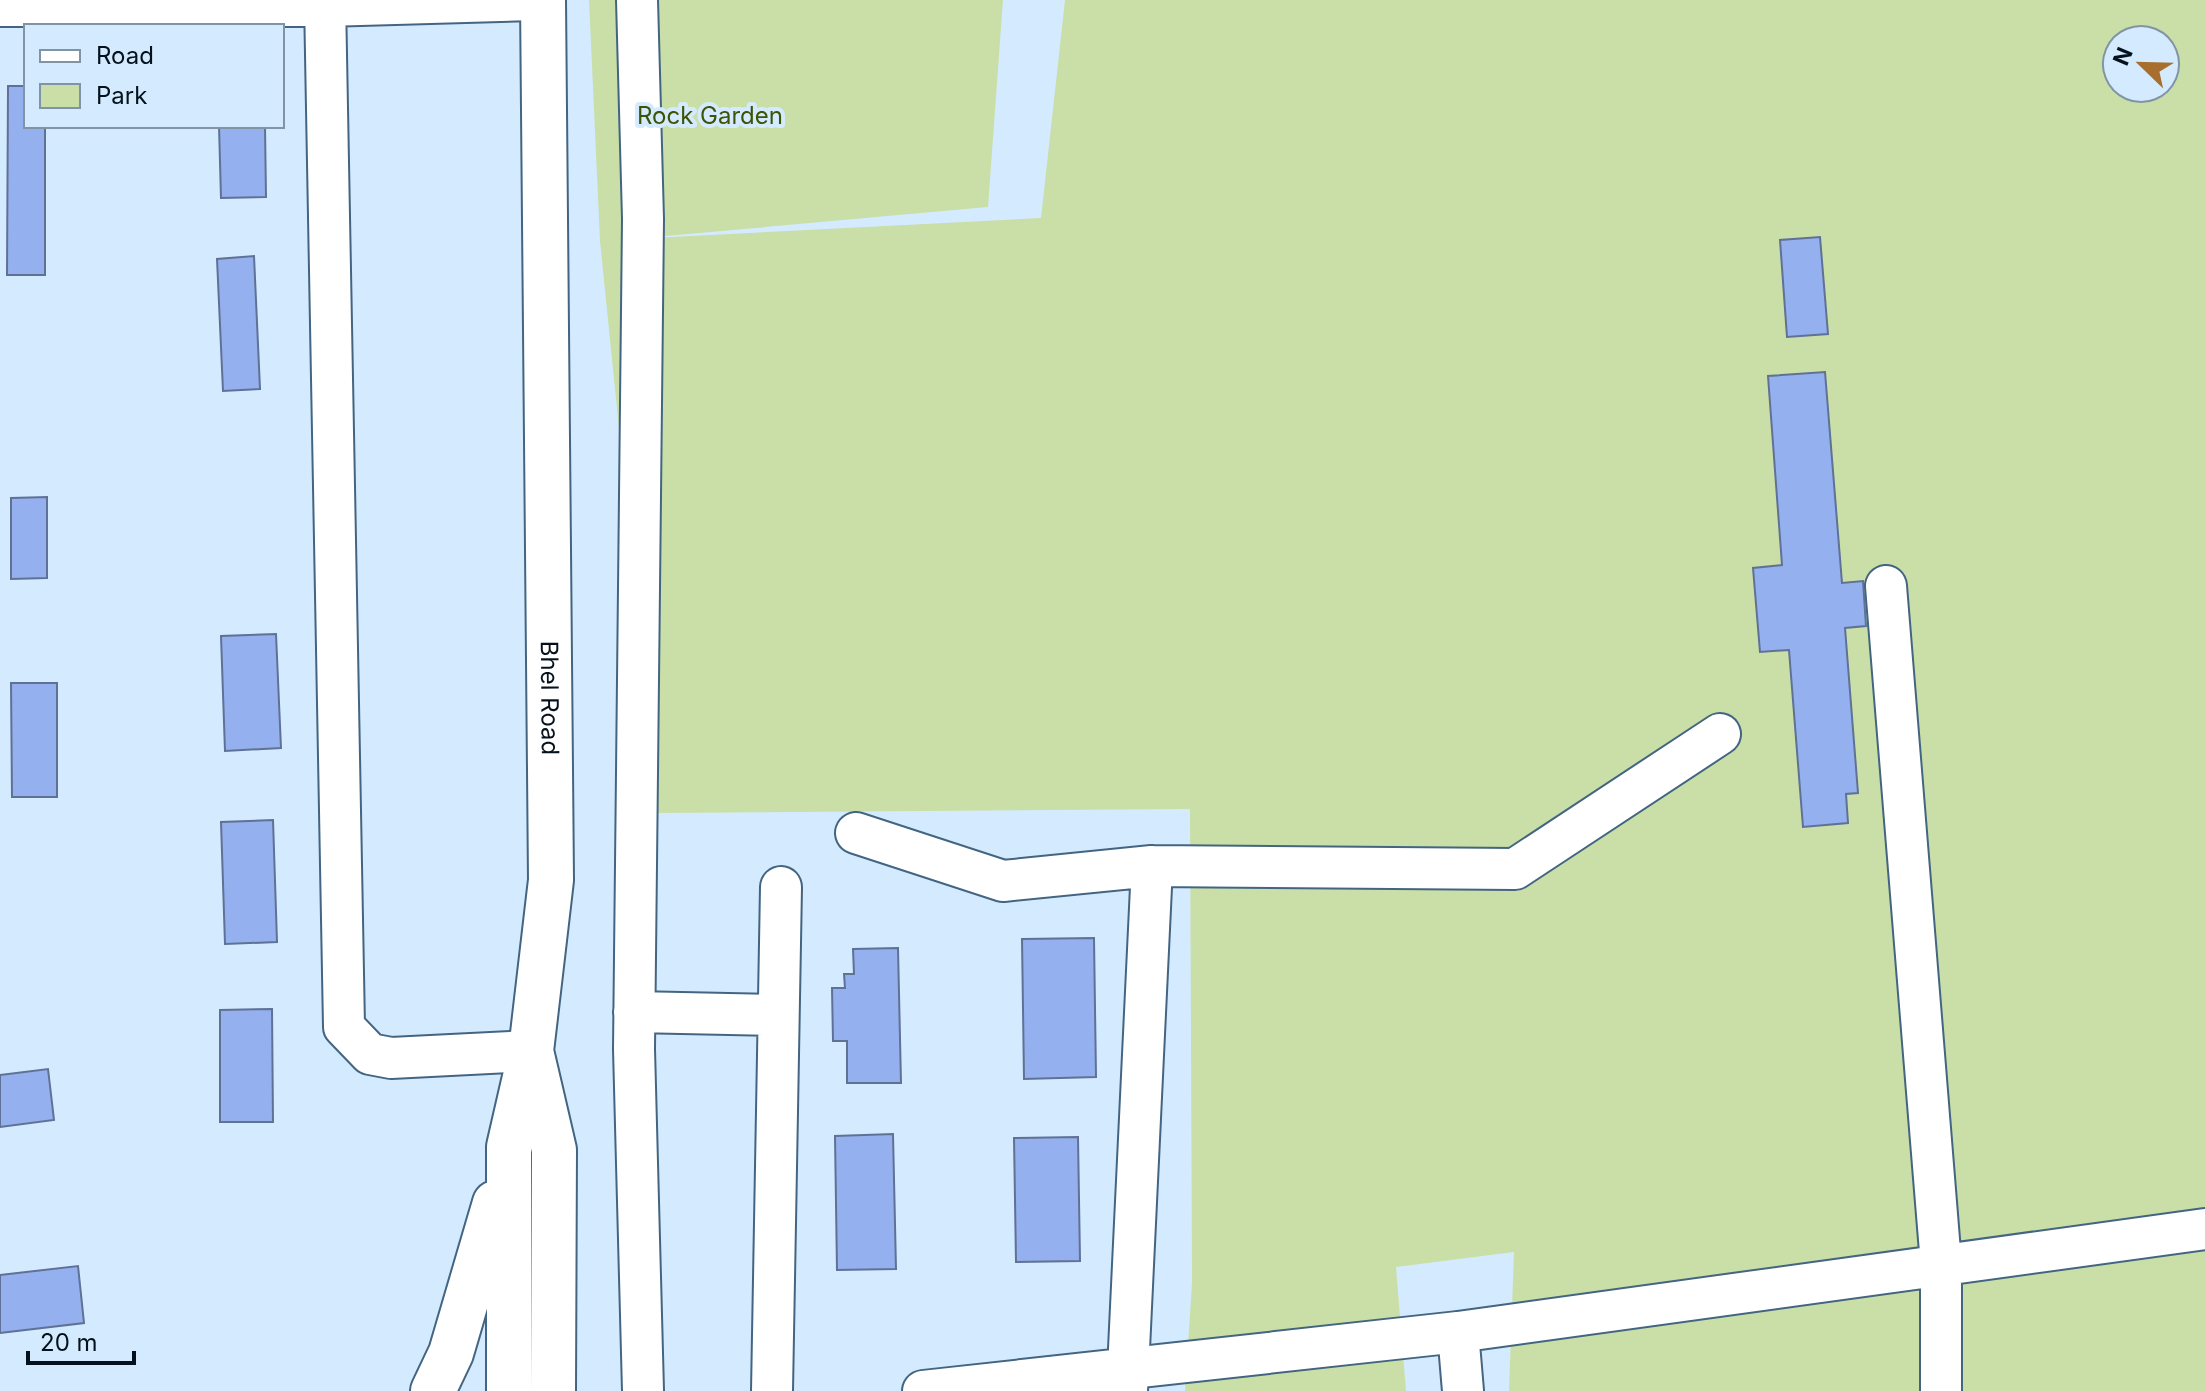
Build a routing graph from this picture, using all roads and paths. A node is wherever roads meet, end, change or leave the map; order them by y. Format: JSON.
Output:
{"nodes":[{"id":1,"x":533,"y":0,"type":"edge"},
{"id":2,"x":543,"y":0,"type":"edge"},
{"id":3,"x":637,"y":0,"type":"edge"},
{"id":4,"x":325,"y":3,"type":"edge"},
{"id":5,"x":0,"y":6,"type":"edge"},
{"id":6,"x":1886,"y":586,"type":"dead end"},
{"id":7,"x":1720,"y":734,"type":"dead end"},
{"id":8,"x":856,"y":833,"type":"dead end"},
{"id":9,"x":1152,"y":866,"type":"junction"},
{"id":10,"x":781,"y":887,"type":"dead end"},
{"id":11,"x":634,"y":1012,"type":"junction"},
{"id":12,"x":776,"y":1015,"type":"junction"},
{"id":13,"x":531,"y":1051,"type":"junction"},
{"id":14,"x":509,"y":1147,"type":"junction"},
{"id":15,"x":2205,"y":1229,"type":"edge"},
{"id":16,"x":1941,"y":1264,"type":"junction"},
{"id":17,"x":1458,"y":1332,"type":"junction"},
{"id":18,"x":1126,"y":1379,"type":"edge"},
{"id":19,"x":433,"y":1391,"type":"edge"},
{"id":20,"x":509,"y":1391,"type":"edge"},
{"id":21,"x":553,"y":1391,"type":"edge"},
{"id":22,"x":643,"y":1391,"type":"edge"},
{"id":23,"x":772,"y":1391,"type":"edge"},
{"id":24,"x":923,"y":1391,"type":"edge"},
{"id":25,"x":1463,"y":1391,"type":"edge"},
{"id":26,"x":1941,"y":1391,"type":"edge"}],
"edges":[{"from":1,"to":4,"type":"street"},
{"from":2,"to":13,"type":"street","name":"Bhel Road"},
{"from":3,"to":11,"type":"street"},
{"from":4,"to":5,"type":"street"},
{"from":4,"to":13,"type":"street"},
{"from":6,"to":16,"type":"street"},
{"from":7,"to":9,"type":"street"},
{"from":8,"to":9,"type":"street"},
{"from":9,"to":18,"type":"street"},
{"from":10,"to":12,"type":"street"},
{"from":11,"to":12,"type":"street"},
{"from":11,"to":22,"type":"street"},
{"from":12,"to":23,"type":"street"},
{"from":13,"to":14,"type":"street"},
{"from":13,"to":21,"type":"street","name":"Bhel Road"},
{"from":14,"to":19,"type":"street"},
{"from":14,"to":20,"type":"street"},
{"from":15,"to":16,"type":"street"},
{"from":16,"to":17,"type":"street"},
{"from":16,"to":26,"type":"street"},
{"from":17,"to":18,"type":"street"},
{"from":17,"to":25,"type":"street"},
{"from":18,"to":24,"type":"street"}]}
